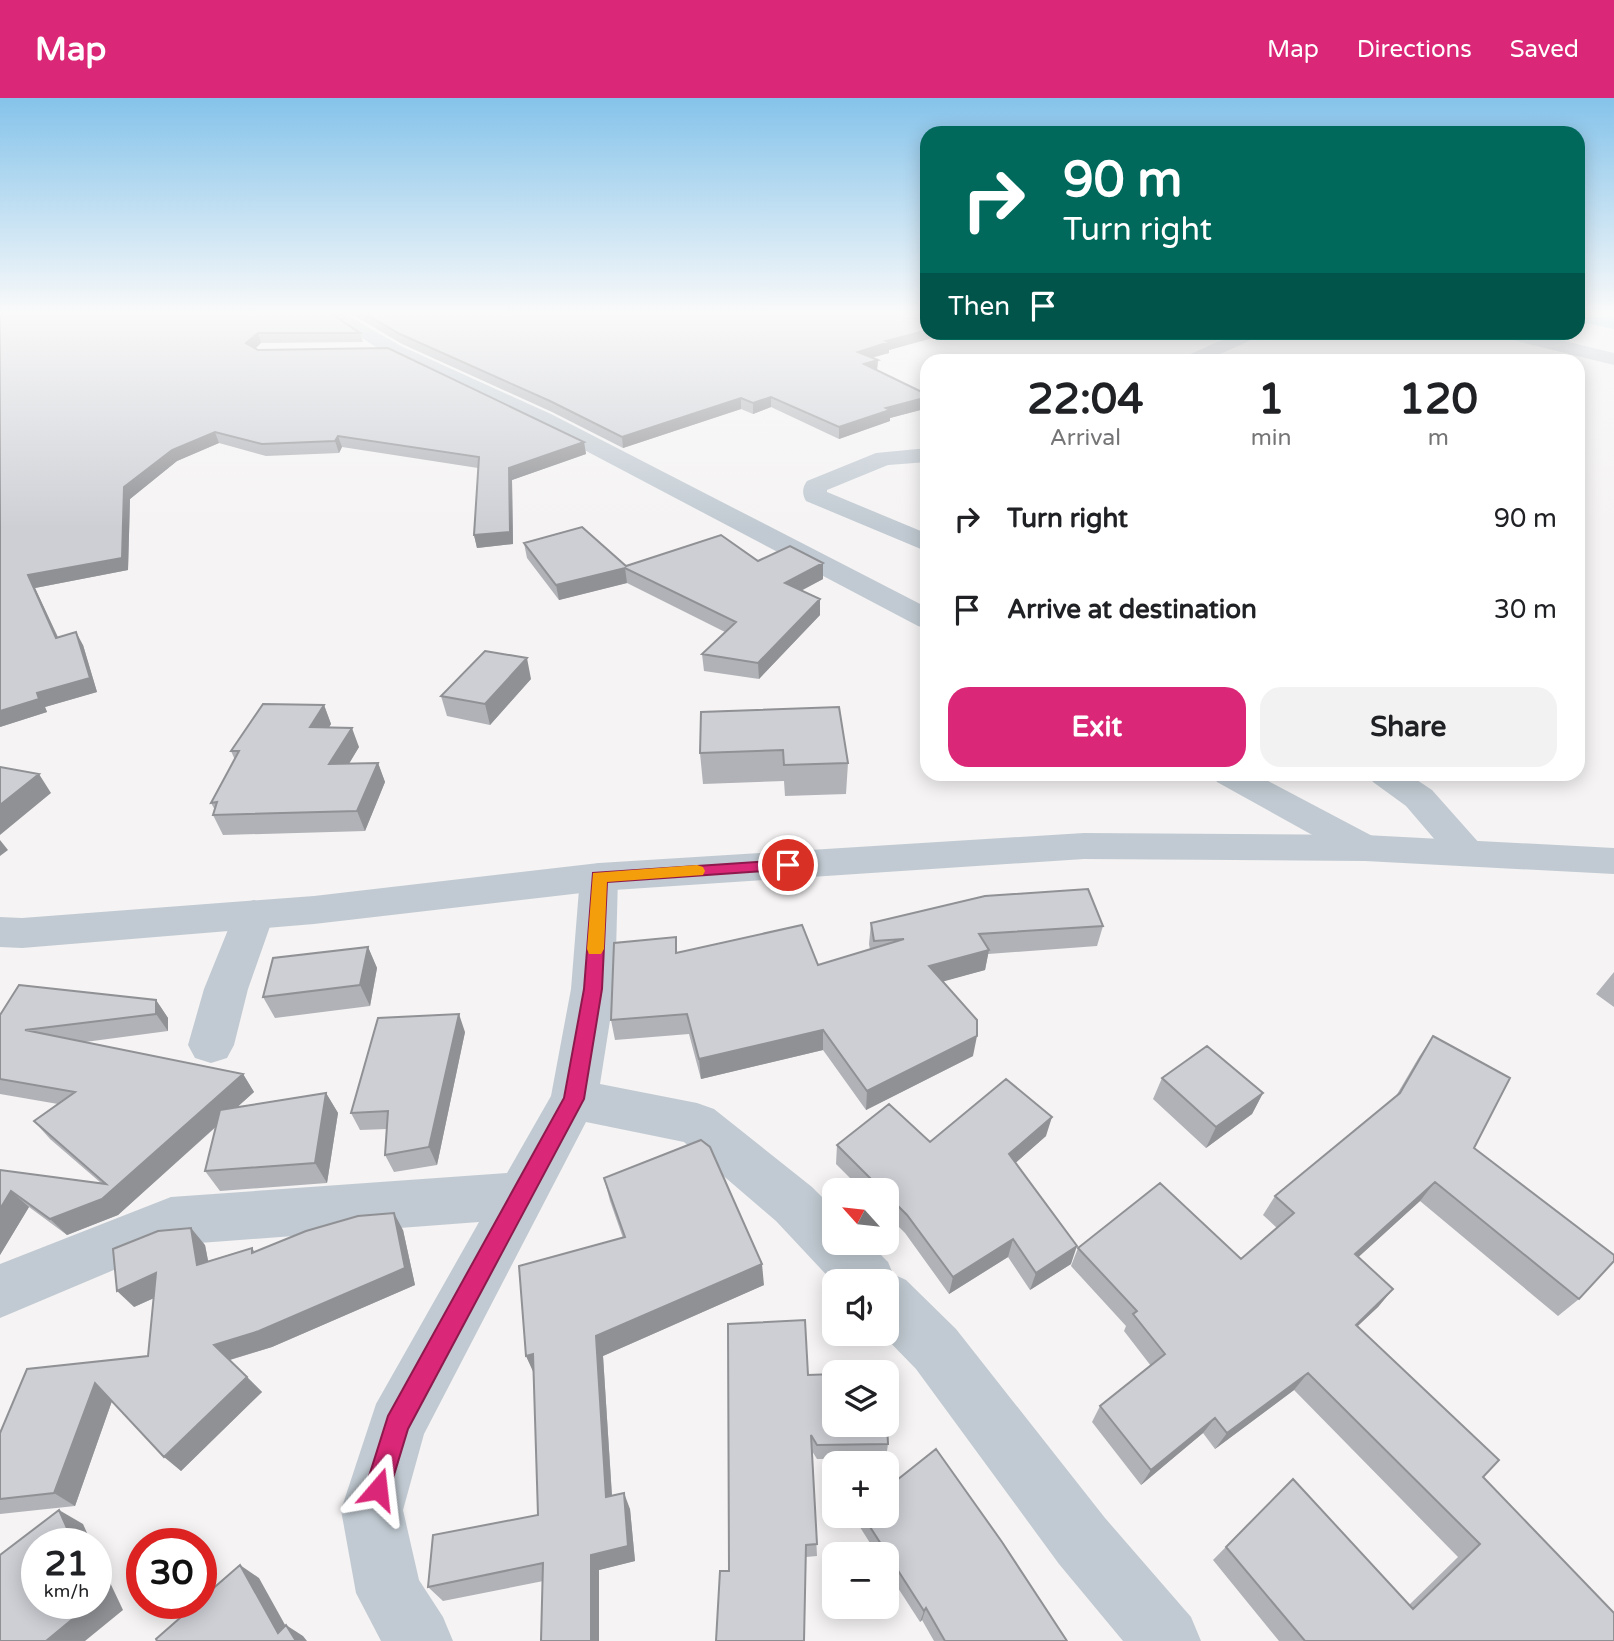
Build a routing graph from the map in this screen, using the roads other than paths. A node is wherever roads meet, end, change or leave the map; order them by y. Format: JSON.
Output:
{"nodes":[{"id":1,"x":467,"y":384,"type":"edge"},
{"id":2,"x":920,"y":456,"type":"edge"},
{"id":3,"x":920,"y":541,"type":"edge"},
{"id":4,"x":920,"y":616,"type":"edge"},
{"id":5,"x":1242,"y":781,"type":"edge"},
{"id":6,"x":1395,"y":781,"type":"edge"},
{"id":7,"x":1365,"y":848,"type":"junction"},
{"id":8,"x":1467,"y":853,"type":"junction"},
{"id":9,"x":1614,"y":861,"type":"edge"},
{"id":10,"x":599,"y":877,"type":"junction"},
{"id":11,"x":254,"y":915,"type":"junction"},
{"id":12,"x":0,"y":932,"type":"edge"},
{"id":13,"x":211,"y":1045,"type":"dead end"},
{"id":14,"x":574,"y":1099,"type":"junction"},
{"id":15,"x":521,"y":1196,"type":"junction"},
{"id":16,"x":857,"y":1269,"type":"edge"},
{"id":17,"x":0,"y":1291,"type":"edge"},
{"id":18,"x":899,"y":1311,"type":"edge"},
{"id":19,"x":419,"y":1641,"type":"edge"},
{"id":20,"x":1167,"y":1641,"type":"edge"}],
"edges":[{"from":1,"to":4,"type":"street"},
{"from":2,"to":3,"type":"street"},
{"from":5,"to":7,"type":"street"},
{"from":6,"to":8,"type":"street"},
{"from":7,"to":8,"type":"street"},
{"from":7,"to":10,"type":"street"},
{"from":8,"to":9,"type":"street"},
{"from":10,"to":11,"type":"street"},
{"from":10,"to":14,"type":"street"},
{"from":11,"to":12,"type":"street"},
{"from":11,"to":13,"type":"street"},
{"from":14,"to":15,"type":"street"},
{"from":14,"to":16,"type":"street"},
{"from":15,"to":17,"type":"street"},
{"from":15,"to":19,"type":"street"},
{"from":18,"to":20,"type":"street"}]}
